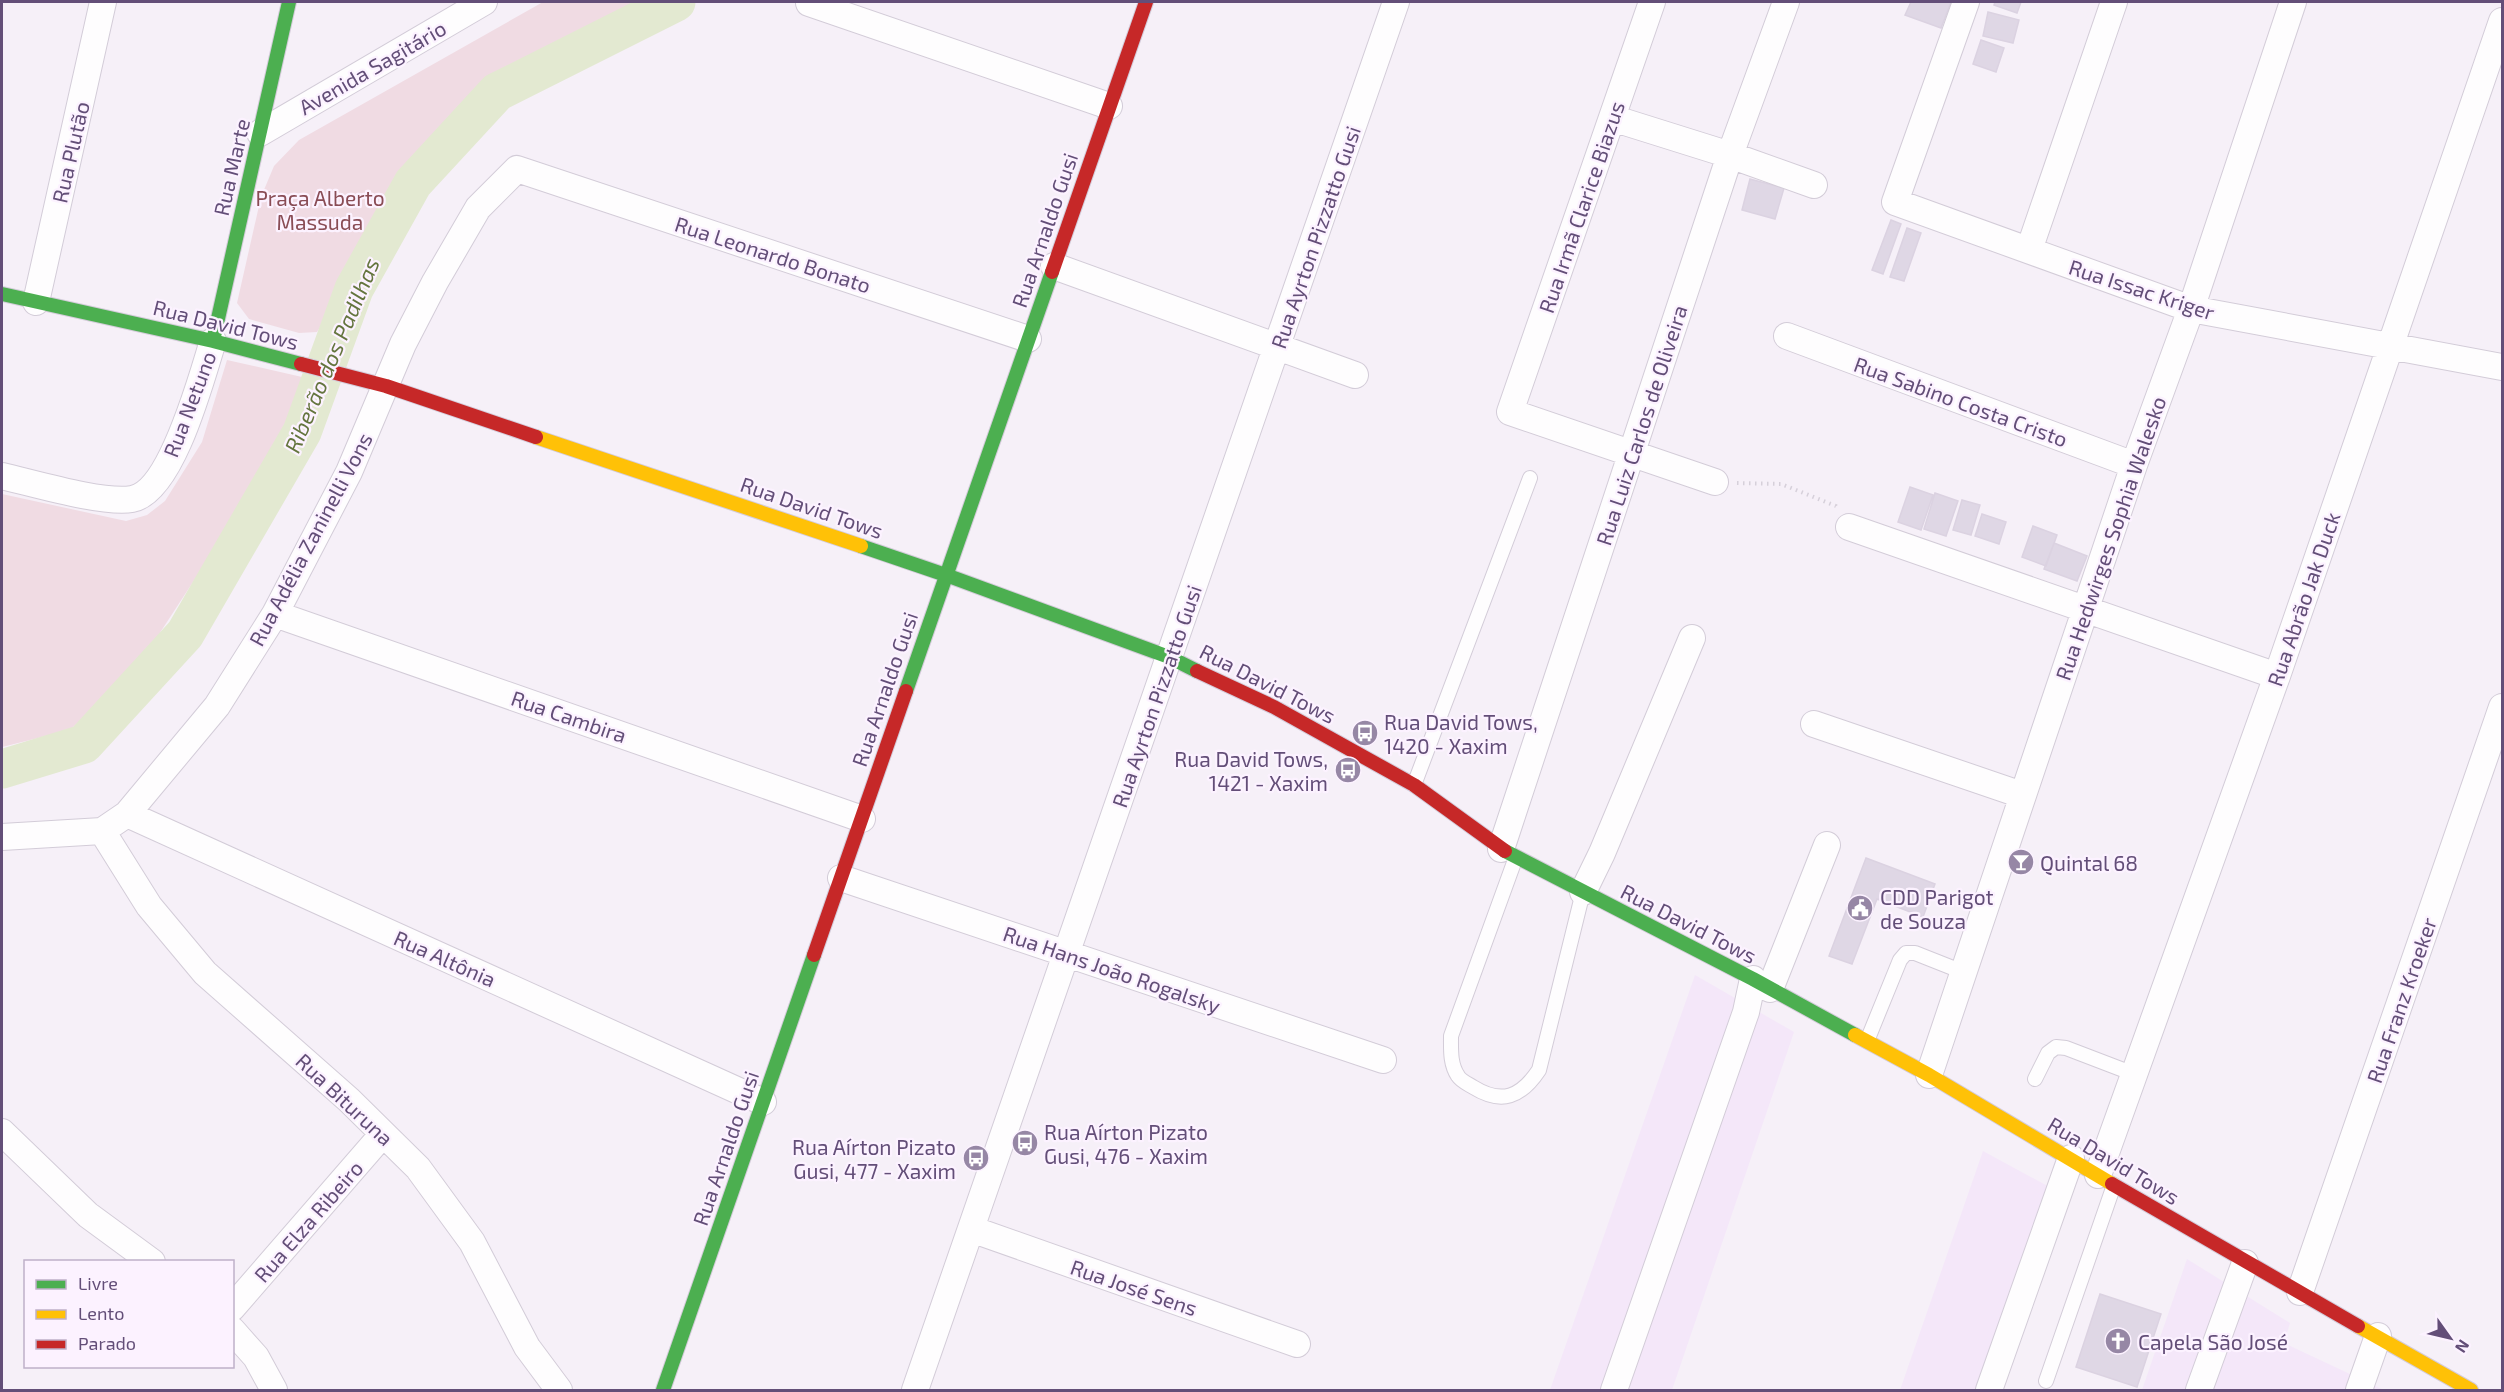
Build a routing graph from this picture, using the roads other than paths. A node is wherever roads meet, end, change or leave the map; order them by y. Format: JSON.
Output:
{"nodes":[{"id":1,"x":104,"y":2,"type":"edge"},
{"id":2,"x":289,"y":2,"type":"edge"},
{"id":3,"x":1146,"y":2,"type":"edge"},
{"id":4,"x":1396,"y":2,"type":"edge"},
{"id":5,"x":1652,"y":2,"type":"edge"},
{"id":6,"x":1786,"y":2,"type":"edge"},
{"id":7,"x":1966,"y":2,"type":"edge"},
{"id":8,"x":2114,"y":2,"type":"edge"},
{"id":9,"x":2293,"y":2,"type":"edge"},
{"id":10,"x":809,"y":3,"type":"edge"},
{"id":11,"x":473,"y":5,"type":"edge"},
{"id":12,"x":2502,"y":21,"type":"edge"},
{"id":13,"x":1109,"y":106,"type":"junction"},
{"id":14,"x":1612,"y":118,"type":"junction"},
{"id":15,"x":260,"y":133,"type":"junction"},
{"id":16,"x":1730,"y":155,"type":"junction"},
{"id":17,"x":517,"y":169,"type":"joint"},
{"id":18,"x":1814,"y":185,"type":"dead end"},
{"id":19,"x":2029,"y":250,"type":"junction"},
{"id":20,"x":1054,"y":266,"type":"junction"},
{"id":21,"x":2,"y":294,"type":"edge"},
{"id":22,"x":36,"y":302,"type":"junction"},
{"id":23,"x":2192,"y":309,"type":"junction"},
{"id":24,"x":1787,"y":336,"type":"dead end"},
{"id":25,"x":1028,"y":339,"type":"junction"},
{"id":26,"x":213,"y":341,"type":"junction"},
{"id":27,"x":1277,"y":347,"type":"junction"},
{"id":28,"x":2390,"y":348,"type":"junction"},
{"id":29,"x":2502,"y":367,"type":"edge"},
{"id":30,"x":1355,"y":375,"type":"dead end"},
{"id":31,"x":386,"y":386,"type":"junction"},
{"id":32,"x":1632,"y":452,"type":"junction"},
{"id":33,"x":2134,"y":465,"type":"junction"},
{"id":34,"x":2,"y":476,"type":"edge"},
{"id":35,"x":1530,"y":478,"type":"dead end"},
{"id":36,"x":1714,"y":482,"type":"road end"},
{"id":37,"x":1849,"y":527,"type":"road end"},
{"id":38,"x":946,"y":575,"type":"junction"},
{"id":39,"x":2085,"y":609,"type":"junction"},
{"id":40,"x":276,"y":614,"type":"junction"},
{"id":41,"x":1692,"y":638,"type":"dead end"},
{"id":42,"x":1169,"y":657,"type":"junction"},
{"id":43,"x":2277,"y":676,"type":"junction"},
{"id":44,"x":2502,"y":707,"type":"edge"},
{"id":45,"x":1814,"y":724,"type":"dead end"},
{"id":46,"x":1414,"y":785,"type":"junction"},
{"id":47,"x":2022,"y":795,"type":"junction"},
{"id":48,"x":127,"y":814,"type":"junction"},
{"id":49,"x":862,"y":819,"type":"junction"},
{"id":50,"x":102,"y":831,"type":"junction"},
{"id":51,"x":2,"y":837,"type":"edge"},
{"id":52,"x":1827,"y":845,"type":"dead end"},
{"id":53,"x":1508,"y":853,"type":"junction"},
{"id":54,"x":841,"y":878,"type":"junction"},
{"id":55,"x":1583,"y":892,"type":"junction"},
{"id":56,"x":1066,"y":954,"type":"junction"},
{"id":57,"x":1963,"y":972,"type":"junction"},
{"id":58,"x":1762,"y":984,"type":"junction"},
{"id":59,"x":1866,"y":1041,"type":"junction"},
{"id":60,"x":1383,"y":1060,"type":"dead end"},
{"id":61,"x":2134,"y":1074,"type":"junction"},
{"id":62,"x":1929,"y":1075,"type":"junction"},
{"id":63,"x":2035,"y":1079,"type":"dead end"},
{"id":64,"x":763,"y":1102,"type":"junction"},
{"id":65,"x":2,"y":1132,"type":"edge"},
{"id":66,"x":383,"y":1134,"type":"junction"},
{"id":67,"x":2071,"y":1158,"type":"junction"},
{"id":68,"x":2106,"y":1180,"type":"junction"},
{"id":69,"x":971,"y":1229,"type":"junction"},
{"id":70,"x":149,"y":1260,"type":"edge"},
{"id":71,"x":2245,"y":1263,"type":"junction"},
{"id":72,"x":2300,"y":1292,"type":"junction"},
{"id":73,"x":234,"y":1306,"type":"edge"},
{"id":74,"x":234,"y":1332,"type":"edge"},
{"id":75,"x":2378,"y":1336,"type":"junction"},
{"id":76,"x":1297,"y":1344,"type":"dead end"},
{"id":77,"x":2046,"y":1382,"type":"dead end"},
{"id":78,"x":274,"y":1390,"type":"edge"},
{"id":79,"x":559,"y":1390,"type":"edge"},
{"id":80,"x":663,"y":1390,"type":"edge"},
{"id":81,"x":915,"y":1390,"type":"edge"},
{"id":82,"x":1614,"y":1390,"type":"edge"},
{"id":83,"x":1989,"y":1390,"type":"edge"},
{"id":84,"x":2199,"y":1390,"type":"edge"},
{"id":85,"x":2359,"y":1390,"type":"edge"},
{"id":86,"x":2470,"y":1390,"type":"edge"}],
"edges":[{"from":1,"to":22,"type":"street","name":"Rua Plutão"},
{"from":2,"to":15,"type":"street","name":"Rua Marte"},
{"from":3,"to":13,"type":"street","name":"Rua Arnaldo Gusi"},
{"from":4,"to":27,"type":"street","name":"Rua Ayrton Pizzatto Gusi"},
{"from":5,"to":14,"type":"street","name":"Rua Irmã Clarice Biazus"},
{"from":6,"to":16,"type":"street","name":"Rua Luiz Carlos de Oliveira"},
{"from":7,"to":19,"type":"street","name":"Rua Issac Kriger"},
{"from":8,"to":19,"type":"street"},
{"from":9,"to":23,"type":"street","name":"Rua Hedwirges Sophia Walesko"},
{"from":10,"to":13,"type":"street"},
{"from":11,"to":15,"type":"street","name":"Avenida Sagitário"},
{"from":12,"to":28,"type":"street","name":"Rua Abrão Jak Duck"},
{"from":13,"to":20,"type":"street","name":"Rua Arnaldo Gusi"},
{"from":14,"to":16,"type":"street"},
{"from":14,"to":32,"type":"street","name":"Rua Irmã Clarice Biazus"},
{"from":15,"to":26,"type":"street","name":"Rua Marte"},
{"from":16,"to":18,"type":"street"},
{"from":16,"to":32,"type":"street","name":"Rua Luiz Carlos de Oliveira"},
{"from":17,"to":25,"type":"street","name":"Rua Leonardo Bonato"},
{"from":17,"to":31,"type":"street","name":"Rua Adélia Zaninelli Vons"},
{"from":19,"to":23,"type":"street","name":"Rua Issac Kriger"},
{"from":20,"to":25,"type":"street","name":"Rua Arnaldo Gusi"},
{"from":20,"to":27,"type":"street"},
{"from":21,"to":22,"type":"street","name":"Rua David Tows"},
{"from":22,"to":26,"type":"street","name":"Rua David Tows"},
{"from":23,"to":28,"type":"street","name":"Rua Issac Kriger"},
{"from":23,"to":33,"type":"street","name":"Rua Hedwirges Sophia Walesko"},
{"from":24,"to":33,"type":"street","name":"Rua Sabino Costa Cristo"},
{"from":25,"to":38,"type":"street","name":"Rua Arnaldo Gusi"},
{"from":26,"to":31,"type":"street","name":"Rua David Tows"},
{"from":26,"to":34,"type":"street","name":"Rua Netuno"},
{"from":27,"to":30,"type":"street"},
{"from":27,"to":42,"type":"street","name":"Rua Ayrton Pizzatto Gusi"},
{"from":28,"to":29,"type":"street","name":"Rua Issac Kriger"},
{"from":28,"to":43,"type":"street","name":"Rua Abrão Jak Duck"},
{"from":31,"to":38,"type":"street","name":"Rua David Tows"},
{"from":31,"to":40,"type":"street","name":"Rua Adélia Zaninelli Vons"},
{"from":32,"to":36,"type":"street"},
{"from":32,"to":53,"type":"street","name":"Rua Luiz Carlos de Oliveira"},
{"from":33,"to":39,"type":"street","name":"Rua Hedwirges Sophia Walesko"},
{"from":35,"to":46,"type":"lane"},
{"from":37,"to":39,"type":"street"},
{"from":38,"to":42,"type":"street","name":"Rua David Tows"},
{"from":38,"to":49,"type":"street","name":"Rua Arnaldo Gusi"},
{"from":39,"to":43,"type":"street"},
{"from":39,"to":47,"type":"street","name":"Rua Hedwirges Sophia Walesko"},
{"from":40,"to":48,"type":"street","name":"Rua Adélia Zaninelli Vons"},
{"from":40,"to":49,"type":"street","name":"Rua Cambira"},
{"from":41,"to":55,"type":"street"},
{"from":42,"to":46,"type":"street","name":"Rua David Tows"},
{"from":42,"to":56,"type":"street","name":"Rua Ayrton Pizzatto Gusi"},
{"from":43,"to":61,"type":"street","name":"Rua Abrão Jak Duck"},
{"from":44,"to":72,"type":"street","name":"Rua Franz Kroeker"},
{"from":45,"to":47,"type":"street"},
{"from":46,"to":53,"type":"street","name":"Rua David Tows"},
{"from":47,"to":57,"type":"street","name":"Rua Hedwirges Sophia Walesko"},
{"from":48,"to":50,"type":"street","name":"Rua Adélia Zaninelli Vons"},
{"from":48,"to":64,"type":"street","name":"Rua Altônia"},
{"from":49,"to":54,"type":"street","name":"Rua Arnaldo Gusi"},
{"from":50,"to":51,"type":"street"},
{"from":50,"to":66,"type":"street","name":"Rua Bituruna"},
{"from":52,"to":58,"type":"street"},
{"from":53,"to":55,"type":"street","name":"Rua David Tows"},
{"from":53,"to":55,"type":"lane"},
{"from":54,"to":56,"type":"street","name":"Rua Hans João Rogalsky"},
{"from":54,"to":64,"type":"street","name":"Rua Arnaldo Gusi"},
{"from":55,"to":58,"type":"street","name":"Rua David Tows"},
{"from":56,"to":60,"type":"street","name":"Rua Hans João Rogalsky"},
{"from":56,"to":69,"type":"street","name":"Rua Ayrton Pizzatto Gusi"},
{"from":57,"to":59,"type":"lane"},
{"from":57,"to":62,"type":"street","name":"Rua Hedwirges Sophia Walesko"},
{"from":58,"to":59,"type":"street","name":"Rua David Tows"},
{"from":58,"to":82,"type":"street"},
{"from":59,"to":62,"type":"street","name":"Rua David Tows"},
{"from":61,"to":63,"type":"lane"},
{"from":61,"to":68,"type":"street","name":"Rua Abrão Jak Duck"},
{"from":62,"to":67,"type":"street","name":"Rua David Tows"},
{"from":64,"to":80,"type":"street","name":"Rua Arnaldo Gusi"},
{"from":65,"to":70,"type":"street"},
{"from":66,"to":73,"type":"street","name":"Rua Elza Ribeiro"},
{"from":66,"to":79,"type":"street","name":"Rua Bituruna"},
{"from":67,"to":68,"type":"street","name":"Rua David Tows"},
{"from":67,"to":83,"type":"street"},
{"from":68,"to":71,"type":"street","name":"Rua David Tows"},
{"from":68,"to":77,"type":"lane"},
{"from":69,"to":76,"type":"street","name":"Rua José Sens"},
{"from":69,"to":81,"type":"street","name":"Rua Ayrton Pizzatto Gusi"},
{"from":71,"to":72,"type":"street","name":"Rua David Tows"},
{"from":71,"to":84,"type":"street"},
{"from":72,"to":75,"type":"street","name":"Rua David Tows"},
{"from":74,"to":78,"type":"street"},
{"from":75,"to":85,"type":"street"},
{"from":75,"to":86,"type":"street","name":"Rua David Tows"}]}
